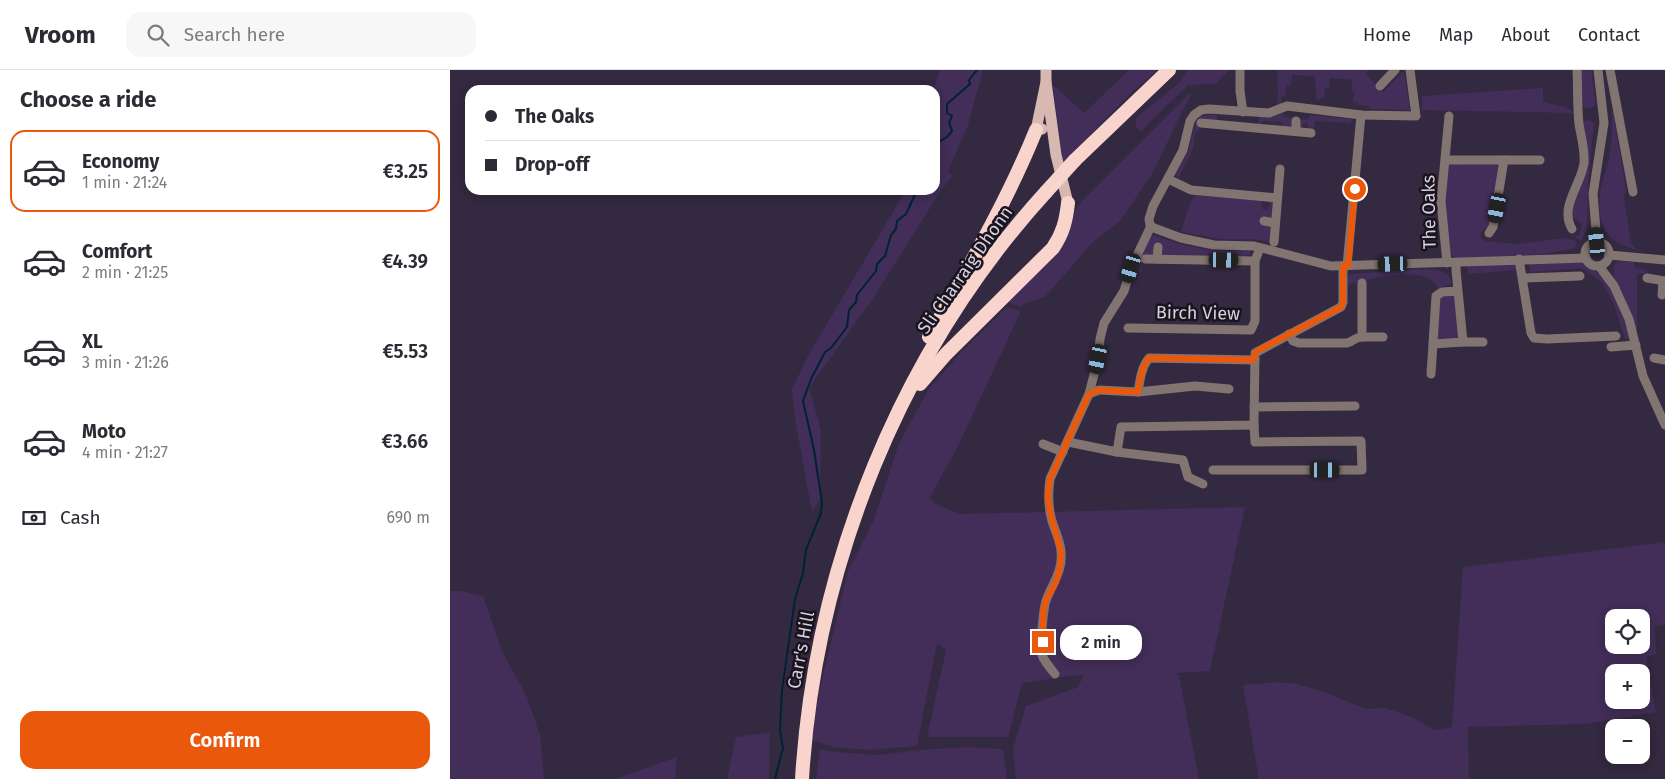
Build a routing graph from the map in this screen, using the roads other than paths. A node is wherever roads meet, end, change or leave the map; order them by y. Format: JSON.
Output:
{"nodes":[{"id":1,"x":1046,"y":70,"type":"edge"},
{"id":2,"x":1169,"y":70,"type":"edge"},
{"id":3,"x":1240,"y":70,"type":"edge"},
{"id":4,"x":1395,"y":70,"type":"edge"},
{"id":5,"x":1410,"y":70,"type":"edge"},
{"id":6,"x":1577,"y":70,"type":"edge"},
{"id":7,"x":1598,"y":70,"type":"edge"},
{"id":8,"x":1610,"y":70,"type":"edge"},
{"id":9,"x":1046,"y":82,"type":"junction"},
{"id":10,"x":1380,"y":86,"type":"dead end"},
{"id":11,"x":1224,"y":110,"type":"junction"},
{"id":12,"x":1243,"y":112,"type":"junction"},
{"id":13,"x":1362,"y":115,"type":"junction"},
{"id":14,"x":1449,"y":116,"type":"dead end"},
{"id":15,"x":1296,"y":121,"type":"dead end"},
{"id":16,"x":1201,"y":122,"type":"dead end"},
{"id":17,"x":1223,"y":124,"type":"junction"},
{"id":18,"x":1051,"y":128,"type":"junction"},
{"id":19,"x":1036,"y":130,"type":"junction"},
{"id":20,"x":1296,"y":132,"type":"junction"},
{"id":21,"x":1311,"y":133,"type":"dead end"},
{"id":22,"x":1446,"y":160,"type":"junction"},
{"id":23,"x":1504,"y":160,"type":"junction"},
{"id":24,"x":1540,"y":160,"type":"dead end"},
{"id":25,"x":1280,"y":169,"type":"dead end"},
{"id":26,"x":1168,"y":179,"type":"junction"},
{"id":27,"x":1633,"y":192,"type":"dead end"},
{"id":28,"x":1277,"y":198,"type":"junction"},
{"id":29,"x":1068,"y":203,"type":"joint"},
{"id":30,"x":1264,"y":221,"type":"dead end"},
{"id":31,"x":1275,"y":223,"type":"junction"},
{"id":32,"x":1151,"y":226,"type":"junction"},
{"id":33,"x":1572,"y":228,"type":"dead end"},
{"id":34,"x":1490,"y":233,"type":"dead end"},
{"id":35,"x":1597,"y":242,"type":"junction"},
{"id":36,"x":1272,"y":246,"type":"junction"},
{"id":37,"x":1158,"y":247,"type":"dead end"},
{"id":38,"x":1260,"y":248,"type":"junction"},
{"id":39,"x":1609,"y":255,"type":"junction"},
{"id":40,"x":1586,"y":258,"type":"junction"},
{"id":41,"x":1146,"y":259,"type":"dead end"},
{"id":42,"x":1157,"y":259,"type":"junction"},
{"id":43,"x":1519,"y":260,"type":"junction"},
{"id":44,"x":1665,"y":260,"type":"edge"},
{"id":45,"x":1255,"y":261,"type":"junction"},
{"id":46,"x":1451,"y":263,"type":"junction"},
{"id":47,"x":1345,"y":266,"type":"junction"},
{"id":48,"x":1599,"y":266,"type":"junction"},
{"id":49,"x":1580,"y":276,"type":"dead end"},
{"id":50,"x":1522,"y":278,"type":"junction"},
{"id":51,"x":1648,"y":278,"type":"dead end"},
{"id":52,"x":1664,"y":281,"type":"edge"},
{"id":53,"x":1362,"y":283,"type":"dead end"},
{"id":54,"x":1458,"y":291,"type":"junction"},
{"id":55,"x":1662,"y":295,"type":"dead end"},
{"id":56,"x":1352,"y":299,"type":"dead end"},
{"id":57,"x":1362,"y":300,"type":"junction"},
{"id":58,"x":1133,"y":331,"type":"dead end"},
{"id":59,"x":1289,"y":334,"type":"junction"},
{"id":60,"x":1616,"y":336,"type":"dead end"},
{"id":61,"x":1362,"y":337,"type":"junction"},
{"id":62,"x":1383,"y":337,"type":"dead end"},
{"id":63,"x":1463,"y":342,"type":"junction"},
{"id":64,"x":1483,"y":342,"type":"dead end"},
{"id":65,"x":1433,"y":344,"type":"junction"},
{"id":66,"x":1636,"y":345,"type":"junction"},
{"id":67,"x":1611,"y":347,"type":"dead end"},
{"id":68,"x":1654,"y":358,"type":"dead end"},
{"id":69,"x":1254,"y":360,"type":"junction"},
{"id":70,"x":1665,"y":360,"type":"edge"},
{"id":71,"x":1431,"y":374,"type":"dead end"},
{"id":72,"x":1229,"y":388,"type":"dead end"},
{"id":73,"x":1138,"y":392,"type":"junction"},
{"id":74,"x":1089,"y":394,"type":"junction"},
{"id":75,"x":1356,"y":406,"type":"dead end"},
{"id":76,"x":1254,"y":407,"type":"junction"},
{"id":77,"x":1254,"y":425,"type":"junction"},
{"id":78,"x":1665,"y":425,"type":"edge"},
{"id":79,"x":1068,"y":442,"type":"junction"},
{"id":80,"x":1043,"y":444,"type":"dead end"},
{"id":81,"x":1063,"y":452,"type":"junction"},
{"id":82,"x":1117,"y":452,"type":"junction"},
{"id":83,"x":1213,"y":470,"type":"dead end"},
{"id":84,"x":1203,"y":484,"type":"dead end"},
{"id":85,"x":850,"y":531,"type":"junction"},
{"id":86,"x":1055,"y":674,"type":"dead end"},
{"id":87,"x":802,"y":779,"type":"edge"}],
"edges":[{"from":1,"to":9,"type":"main road"},
{"from":2,"to":85,"type":"highway","name":"Sli Charraig Dhonn","bridge":true},
{"from":3,"to":12,"type":"street"},
{"from":4,"to":10,"type":"street"},
{"from":5,"to":13,"type":"street"},
{"from":6,"to":33,"type":"street"},
{"from":7,"to":35,"type":"street"},
{"from":8,"to":27,"type":"street"},
{"from":9,"to":18,"type":"main road"},
{"from":9,"to":19,"type":"main road"},
{"from":11,"to":12,"type":"street"},
{"from":11,"to":17,"type":"street"},
{"from":11,"to":26,"type":"street"},
{"from":12,"to":13,"type":"street"},
{"from":13,"to":47,"type":"street"},
{"from":14,"to":22,"type":"street","name":"The Oaks"},
{"from":15,"to":20,"type":"street"},
{"from":16,"to":17,"type":"street"},
{"from":17,"to":20,"type":"street"},
{"from":18,"to":19,"type":"main road"},
{"from":18,"to":29,"type":"main road"},
{"from":19,"to":85,"type":"highway"},
{"from":20,"to":21,"type":"street"},
{"from":22,"to":23,"type":"street","name":"The Oaks"},
{"from":22,"to":46,"type":"street","name":"The Oaks"},
{"from":23,"to":24,"type":"street","name":"The Oaks"},
{"from":23,"to":34,"type":"street"},
{"from":25,"to":28,"type":"street"},
{"from":26,"to":28,"type":"street"},
{"from":26,"to":32,"type":"street"},
{"from":28,"to":31,"type":"street"},
{"from":29,"to":85,"type":"highway"},
{"from":30,"to":31,"type":"street"},
{"from":31,"to":36,"type":"street"},
{"from":32,"to":38,"type":"street"},
{"from":32,"to":74,"type":"street"},
{"from":35,"to":39,"type":"street"},
{"from":35,"to":40,"type":"street"},
{"from":36,"to":38,"type":"street"},
{"from":36,"to":47,"type":"street"},
{"from":37,"to":42,"type":"street"},
{"from":38,"to":45,"type":"street","name":"Birch View"},
{"from":39,"to":44,"type":"street"},
{"from":39,"to":48,"type":"street"},
{"from":40,"to":43,"type":"street"},
{"from":40,"to":48,"type":"street"},
{"from":41,"to":42,"type":"street"},
{"from":42,"to":45,"type":"street"},
{"from":43,"to":46,"type":"street"},
{"from":43,"to":50,"type":"street"},
{"from":45,"to":58,"type":"street","name":"Birch View"},
{"from":46,"to":47,"type":"street"},
{"from":46,"to":54,"type":"street","name":"The Oaks"},
{"from":47,"to":59,"type":"street"},
{"from":48,"to":66,"type":"street"},
{"from":49,"to":50,"type":"street"},
{"from":50,"to":60,"type":"street"},
{"from":51,"to":52,"type":"street"},
{"from":52,"to":55,"type":"street"},
{"from":53,"to":57,"type":"street"},
{"from":54,"to":63,"type":"street","name":"The Oaks"},
{"from":54,"to":65,"type":"street"},
{"from":56,"to":57,"type":"street"},
{"from":57,"to":61,"type":"street"},
{"from":59,"to":61,"type":"street"},
{"from":59,"to":69,"type":"street"},
{"from":61,"to":62,"type":"street"},
{"from":63,"to":64,"type":"street"},
{"from":63,"to":65,"type":"street"},
{"from":65,"to":71,"type":"street"},
{"from":66,"to":67,"type":"street"},
{"from":66,"to":78,"type":"street"},
{"from":68,"to":70,"type":"street"},
{"from":69,"to":73,"type":"street"},
{"from":69,"to":76,"type":"street"},
{"from":72,"to":73,"type":"street"},
{"from":73,"to":74,"type":"street"},
{"from":74,"to":79,"type":"street"},
{"from":75,"to":76,"type":"street"},
{"from":76,"to":77,"type":"street"},
{"from":77,"to":82,"type":"street"},
{"from":77,"to":83,"type":"street"},
{"from":79,"to":81,"type":"street"},
{"from":79,"to":82,"type":"street"},
{"from":80,"to":81,"type":"street"},
{"from":81,"to":86,"type":"street"},
{"from":82,"to":84,"type":"street"},
{"from":85,"to":87,"type":"highway","name":"Carr's Hill"}]}
